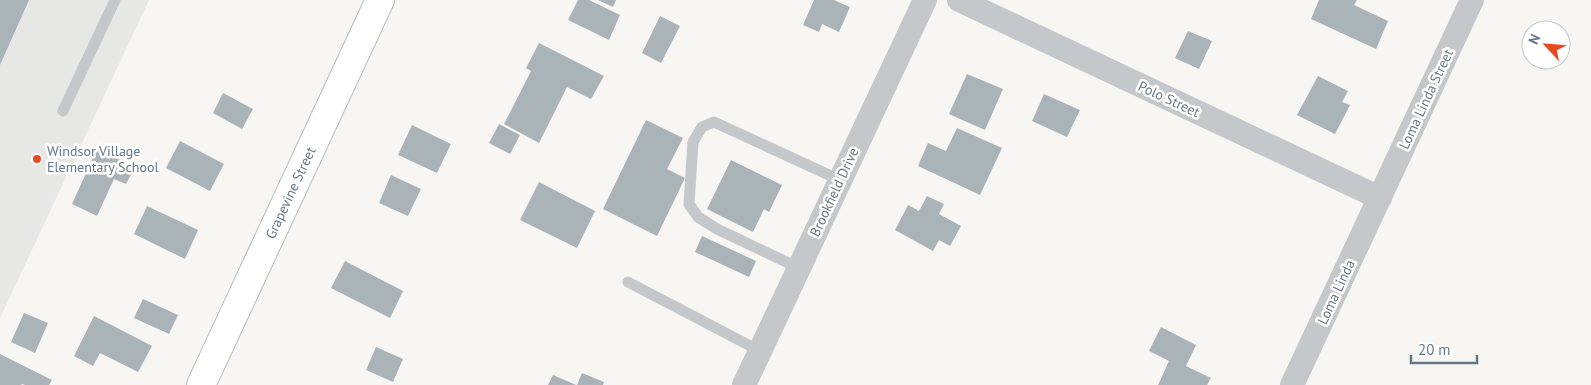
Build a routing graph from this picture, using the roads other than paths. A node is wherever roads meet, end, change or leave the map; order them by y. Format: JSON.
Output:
{"nodes":[{"id":1,"x":115,"y":0,"type":"edge"},
{"id":2,"x":380,"y":0,"type":"edge"},
{"id":3,"x":925,"y":0,"type":"edge"},
{"id":4,"x":959,"y":0,"type":"edge"},
{"id":5,"x":1472,"y":0,"type":"edge"},
{"id":6,"x":63,"y":111,"type":"dead end"},
{"id":7,"x":840,"y":180,"type":"junction"},
{"id":8,"x":1380,"y":198,"type":"junction"},
{"id":9,"x":799,"y":268,"type":"junction"},
{"id":10,"x":628,"y":282,"type":"dead end"},
{"id":11,"x":760,"y":351,"type":"junction"},
{"id":12,"x":201,"y":385,"type":"edge"},
{"id":13,"x":744,"y":385,"type":"edge"},
{"id":14,"x":1292,"y":385,"type":"edge"}],
"edges":[{"from":1,"to":6,"type":"lane"},
{"from":2,"to":12,"type":"street","name":"Grapevine Street"},
{"from":3,"to":7,"type":"street","name":"Brookfield Drive"},
{"from":4,"to":8,"type":"street","name":"Polo Street"},
{"from":5,"to":8,"type":"street","name":"Loma Linda Street"},
{"from":7,"to":9,"type":"street","name":"Brookfield Drive"},
{"from":7,"to":9,"type":"lane"},
{"from":8,"to":14,"type":"street","name":"Loma Linda"},
{"from":9,"to":11,"type":"street","name":"Brookfield Drive"},
{"from":10,"to":11,"type":"lane"},
{"from":11,"to":13,"type":"street","name":"Brookfield Drive"}]}
